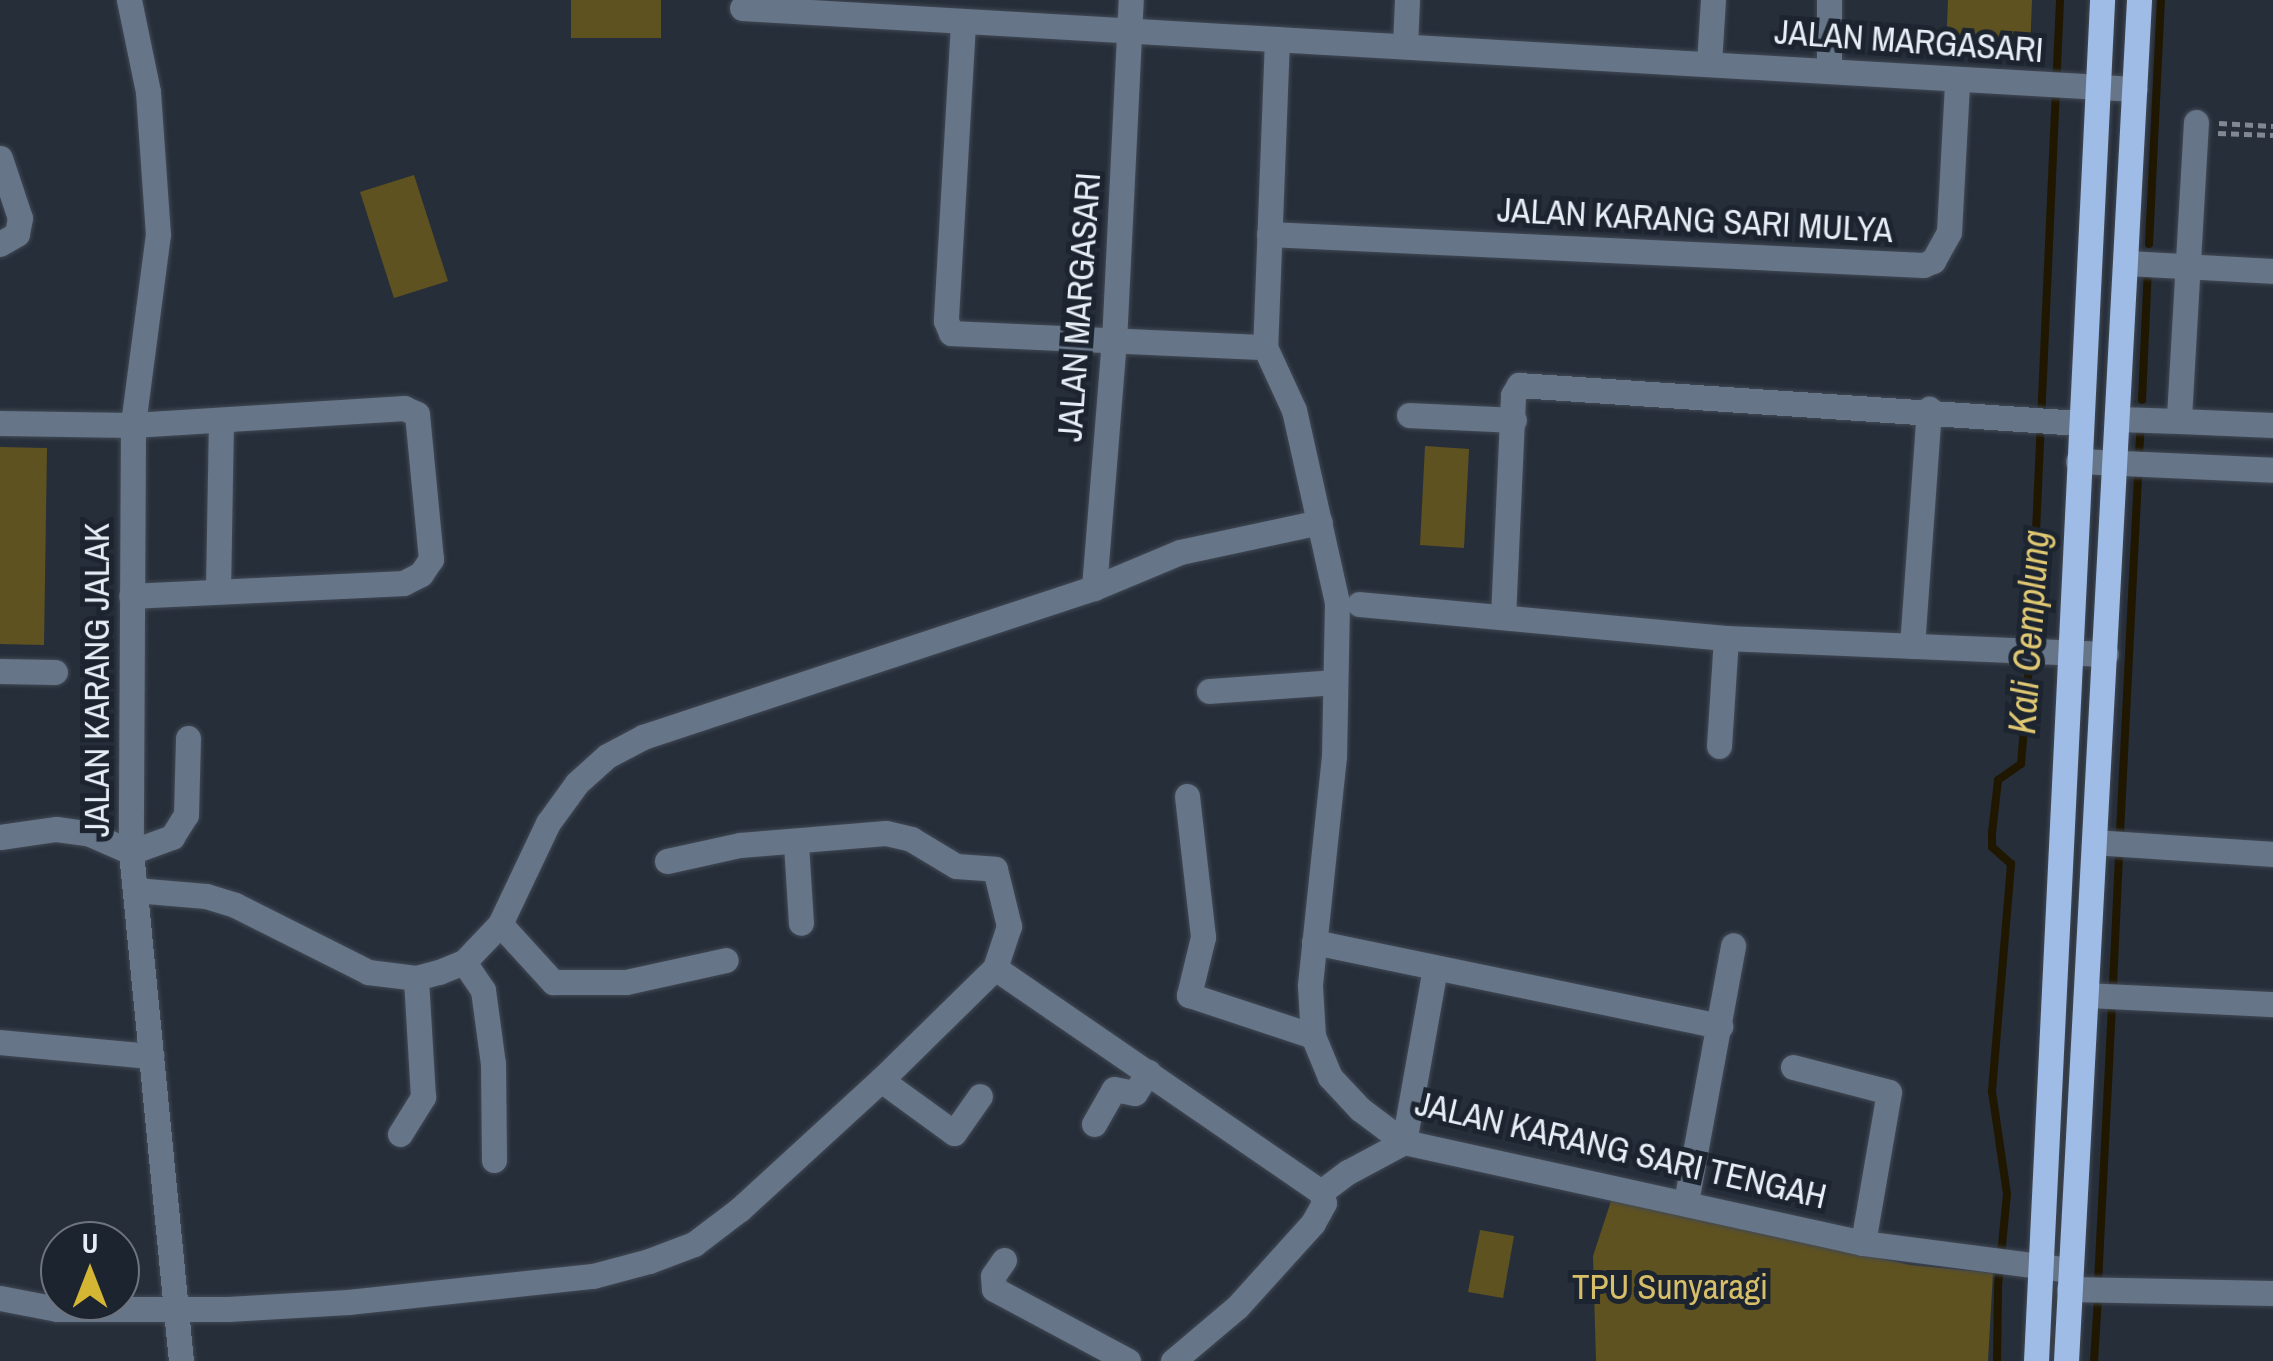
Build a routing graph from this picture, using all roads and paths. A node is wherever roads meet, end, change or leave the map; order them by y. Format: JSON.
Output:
{"nodes":[{"id":1,"x":130,"y":0,"type":"edge"},
{"id":2,"x":1131,"y":0,"type":"edge"},
{"id":3,"x":1407,"y":0,"type":"edge"},
{"id":4,"x":1713,"y":0,"type":"edge"},
{"id":5,"x":1829,"y":0,"type":"edge"},
{"id":6,"x":2102,"y":0,"type":"edge"},
{"id":7,"x":2139,"y":0,"type":"edge"},
{"id":8,"x":742,"y":8,"type":"dead end"},
{"id":9,"x":963,"y":23,"type":"junction"},
{"id":10,"x":1130,"y":31,"type":"junction"},
{"id":11,"x":1276,"y":39,"type":"junction"},
{"id":12,"x":1405,"y":46,"type":"junction"},
{"id":13,"x":1709,"y":63,"type":"junction"},
{"id":14,"x":1829,"y":70,"type":"junction"},
{"id":15,"x":1957,"y":82,"type":"junction"},
{"id":16,"x":2090,"y":87,"type":"junction"},
{"id":17,"x":2135,"y":89,"type":"junction"},
{"id":18,"x":2228,"y":123,"type":"junction"},
{"id":19,"x":2256,"y":125,"type":"junction"},
{"id":20,"x":2273,"y":126,"type":"edge"},
{"id":21,"x":2196,"y":127,"type":"junction"},
{"id":22,"x":2228,"y":133,"type":"junction"},
{"id":23,"x":2256,"y":134,"type":"junction"},
{"id":24,"x":2273,"y":136,"type":"edge"},
{"id":25,"x":0,"y":158,"type":"edge"},
{"id":26,"x":1269,"y":234,"type":"junction"},
{"id":27,"x":0,"y":244,"type":"edge"},
{"id":28,"x":2126,"y":263,"type":"junction"},
{"id":29,"x":2188,"y":266,"type":"junction"},
{"id":30,"x":2273,"y":271,"type":"edge"},
{"id":31,"x":1114,"y":342,"type":"junction"},
{"id":32,"x":1265,"y":347,"type":"junction"},
{"id":33,"x":1930,"y":409,"type":"junction"},
{"id":34,"x":1409,"y":416,"type":"dead end"},
{"id":35,"x":2118,"y":418,"type":"junction"},
{"id":36,"x":1514,"y":420,"type":"junction"},
{"id":37,"x":220,"y":421,"type":"junction"},
{"id":38,"x":2180,"y":421,"type":"junction"},
{"id":39,"x":2069,"y":422,"type":"junction"},
{"id":40,"x":0,"y":423,"type":"edge"},
{"id":41,"x":133,"y":425,"type":"junction"},
{"id":42,"x":2273,"y":425,"type":"edge"},
{"id":43,"x":2078,"y":461,"type":"junction"},
{"id":44,"x":2116,"y":461,"type":"junction"},
{"id":45,"x":2273,"y":470,"type":"edge"},
{"id":46,"x":1320,"y":522,"type":"junction"},
{"id":47,"x":1094,"y":588,"type":"junction"},
{"id":48,"x":218,"y":591,"type":"junction"},
{"id":49,"x":131,"y":596,"type":"junction"},
{"id":50,"x":1359,"y":604,"type":"dead end"},
{"id":51,"x":1503,"y":617,"type":"junction"},
{"id":52,"x":1726,"y":638,"type":"junction"},
{"id":53,"x":1912,"y":646,"type":"junction"},
{"id":54,"x":2064,"y":652,"type":"junction"},
{"id":55,"x":2106,"y":654,"type":"junction"},
{"id":56,"x":0,"y":671,"type":"edge"},
{"id":57,"x":56,"y":672,"type":"dead end"},
{"id":58,"x":1334,"y":682,"type":"junction"},
{"id":59,"x":1209,"y":691,"type":"dead end"},
{"id":60,"x":188,"y":738,"type":"dead end"},
{"id":61,"x":1719,"y":746,"type":"dead end"},
{"id":62,"x":1186,"y":796,"type":"dead end"},
{"id":63,"x":0,"y":837,"type":"edge"},
{"id":64,"x":2094,"y":842,"type":"junction"},
{"id":65,"x":796,"y":844,"type":"junction"},
{"id":66,"x":132,"y":852,"type":"junction"},
{"id":67,"x":2273,"y":854,"type":"edge"},
{"id":68,"x":667,"y":861,"type":"dead end"},
{"id":69,"x":134,"y":890,"type":"junction"},
{"id":70,"x":802,"y":923,"type":"dead end"},
{"id":71,"x":500,"y":924,"type":"junction"},
{"id":72,"x":1314,"y":942,"type":"junction"},
{"id":73,"x":1734,"y":945,"type":"dead end"},
{"id":74,"x":726,"y":960,"type":"dead end"},
{"id":75,"x":464,"y":962,"type":"junction"},
{"id":76,"x":995,"y":968,"type":"junction"},
{"id":77,"x":1435,"y":968,"type":"junction"},
{"id":78,"x":416,"y":978,"type":"junction"},
{"id":79,"x":2086,"y":995,"type":"junction"},
{"id":80,"x":2273,"y":1004,"type":"edge"},
{"id":81,"x":1720,"y":1026,"type":"junction"},
{"id":82,"x":1312,"y":1036,"type":"junction"},
{"id":83,"x":0,"y":1042,"type":"edge"},
{"id":84,"x":152,"y":1056,"type":"junction"},
{"id":85,"x":1794,"y":1067,"type":"dead end"},
{"id":86,"x":1148,"y":1072,"type":"junction"},
{"id":87,"x":882,"y":1080,"type":"junction"},
{"id":88,"x":980,"y":1096,"type":"dead end"},
{"id":89,"x":1094,"y":1124,"type":"dead end"},
{"id":90,"x":400,"y":1134,"type":"dead end"},
{"id":91,"x":1404,"y":1142,"type":"junction"},
{"id":92,"x":494,"y":1160,"type":"dead end"},
{"id":93,"x":1321,"y":1192,"type":"junction"},
{"id":94,"x":1686,"y":1202,"type":"junction"},
{"id":95,"x":1864,"y":1244,"type":"junction"},
{"id":96,"x":1004,"y":1260,"type":"dead end"},
{"id":97,"x":2040,"y":1270,"type":"junction"},
{"id":98,"x":2070,"y":1280,"type":"junction"},
{"id":99,"x":2273,"y":1293,"type":"edge"},
{"id":100,"x":0,"y":1298,"type":"edge"},
{"id":101,"x":172,"y":1306,"type":"junction"},
{"id":102,"x":181,"y":1361,"type":"edge"},
{"id":103,"x":1128,"y":1361,"type":"edge"},
{"id":104,"x":1172,"y":1361,"type":"edge"},
{"id":105,"x":2036,"y":1361,"type":"edge"},
{"id":106,"x":2066,"y":1361,"type":"edge"}],
"edges":[{"from":1,"to":41,"type":"street","name":"JALAN KARANG JALAK"},
{"from":2,"to":10,"type":"street","name":"JALAN MARGASARI"},
{"from":3,"to":12,"type":"street"},
{"from":4,"to":13,"type":"street"},
{"from":5,"to":14,"type":"street"},
{"from":6,"to":16,"type":"main road"},
{"from":7,"to":17,"type":"main road"},
{"from":8,"to":9,"type":"street","name":"JALAN MARGASARI"},
{"from":9,"to":10,"type":"street","name":"JALAN MARGASARI"},
{"from":9,"to":31,"type":"street"},
{"from":10,"to":11,"type":"street","name":"JALAN MARGASARI"},
{"from":10,"to":31,"type":"street","name":"JALAN MARGASARI"},
{"from":11,"to":12,"type":"street","name":"JALAN MARGASARI"},
{"from":11,"to":26,"type":"street","name":"JALAN KARANG SARI TENGAH"},
{"from":12,"to":13,"type":"street","name":"JALAN MARGASARI"},
{"from":13,"to":14,"type":"street","name":"JALAN MARGASARI"},
{"from":14,"to":15,"type":"street","name":"JALAN MARGASARI"},
{"from":15,"to":16,"type":"street","name":"JALAN MARGASARI"},
{"from":15,"to":26,"type":"street","name":"JALAN KARANG SARI MULYA"},
{"from":16,"to":17,"type":"street","name":"JALAN MARGASARI"},
{"from":16,"to":39,"type":"main road"},
{"from":17,"to":28,"type":"main road"},
{"from":18,"to":19,"type":"path"},
{"from":18,"to":21,"type":"path"},
{"from":18,"to":22,"type":"path"},
{"from":19,"to":20,"type":"path"},
{"from":19,"to":23,"type":"path"},
{"from":21,"to":22,"type":"path"},
{"from":21,"to":29,"type":"street"},
{"from":22,"to":23,"type":"path"},
{"from":23,"to":24,"type":"path"},
{"from":25,"to":27,"type":"street"},
{"from":26,"to":32,"type":"street","name":"JALAN KARANG SARI TENGAH"},
{"from":28,"to":29,"type":"street"},
{"from":28,"to":35,"type":"main road"},
{"from":29,"to":30,"type":"street"},
{"from":29,"to":38,"type":"street"},
{"from":31,"to":32,"type":"street"},
{"from":31,"to":47,"type":"street","name":"JALAN MARGASARI"},
{"from":32,"to":46,"type":"street","name":"JALAN KARANG SARI TENGAH"},
{"from":33,"to":36,"type":"street"},
{"from":33,"to":39,"type":"street"},
{"from":33,"to":53,"type":"street"},
{"from":34,"to":36,"type":"street"},
{"from":35,"to":38,"type":"street"},
{"from":35,"to":44,"type":"main road"},
{"from":36,"to":51,"type":"street"},
{"from":37,"to":41,"type":"street"},
{"from":37,"to":48,"type":"street"},
{"from":37,"to":48,"type":"street"},
{"from":38,"to":42,"type":"street"},
{"from":39,"to":43,"type":"main road"},
{"from":40,"to":41,"type":"street"},
{"from":41,"to":49,"type":"street","name":"JALAN KARANG JALAK"},
{"from":43,"to":44,"type":"street"},
{"from":43,"to":54,"type":"main road"},
{"from":44,"to":45,"type":"street"},
{"from":44,"to":55,"type":"main road"},
{"from":46,"to":47,"type":"street"},
{"from":46,"to":58,"type":"street","name":"JALAN KARANG SARI TENGAH"},
{"from":47,"to":71,"type":"street"},
{"from":48,"to":49,"type":"street"},
{"from":49,"to":66,"type":"street","name":"JALAN KARANG JALAK"},
{"from":50,"to":51,"type":"street"},
{"from":51,"to":52,"type":"street"},
{"from":52,"to":53,"type":"street"},
{"from":52,"to":61,"type":"street"},
{"from":53,"to":54,"type":"street"},
{"from":54,"to":55,"type":"street"},
{"from":54,"to":97,"type":"main road"},
{"from":55,"to":64,"type":"main road"},
{"from":56,"to":57,"type":"street"},
{"from":58,"to":59,"type":"street"},
{"from":58,"to":72,"type":"street","name":"JALAN KARANG SARI TENGAH"},
{"from":60,"to":66,"type":"street"},
{"from":62,"to":82,"type":"street"},
{"from":63,"to":66,"type":"street"},
{"from":64,"to":67,"type":"street"},
{"from":64,"to":79,"type":"main road"},
{"from":65,"to":68,"type":"street"},
{"from":65,"to":70,"type":"street"},
{"from":65,"to":76,"type":"street"},
{"from":66,"to":69,"type":"street","name":"JALAN KARANG JALAK"},
{"from":69,"to":78,"type":"street"},
{"from":69,"to":84,"type":"street","name":"JALAN KARANG JALAK"},
{"from":71,"to":74,"type":"street"},
{"from":71,"to":75,"type":"street"},
{"from":72,"to":77,"type":"street"},
{"from":72,"to":82,"type":"street","name":"JALAN KARANG SARI TENGAH"},
{"from":73,"to":81,"type":"street"},
{"from":75,"to":78,"type":"street"},
{"from":75,"to":92,"type":"street"},
{"from":76,"to":86,"type":"street"},
{"from":76,"to":87,"type":"street"},
{"from":77,"to":81,"type":"street"},
{"from":77,"to":91,"type":"street"},
{"from":78,"to":90,"type":"street"},
{"from":79,"to":80,"type":"street"},
{"from":79,"to":98,"type":"main road"},
{"from":81,"to":94,"type":"street"},
{"from":82,"to":91,"type":"street","name":"JALAN KARANG SARI TENGAH"},
{"from":83,"to":84,"type":"street"},
{"from":84,"to":101,"type":"street","name":"JALAN KARANG JALAK"},
{"from":85,"to":95,"type":"street"},
{"from":86,"to":89,"type":"street"},
{"from":86,"to":93,"type":"street"},
{"from":87,"to":88,"type":"street"},
{"from":87,"to":101,"type":"street"},
{"from":91,"to":93,"type":"street"},
{"from":91,"to":94,"type":"street","name":"JALAN KARANG SARI TENGAH"},
{"from":93,"to":104,"type":"street"},
{"from":94,"to":95,"type":"street","name":"JALAN KARANG SARI TENGAH"},
{"from":95,"to":97,"type":"street","name":"JALAN KARANG SARI TENGAH"},
{"from":96,"to":103,"type":"street"},
{"from":97,"to":98,"type":"street","name":"JALAN KARANG SARI TENGAH"},
{"from":97,"to":105,"type":"main road"},
{"from":98,"to":99,"type":"street","name":"JALAN KARANG SARI TENGAH"},
{"from":98,"to":106,"type":"main road"},
{"from":100,"to":101,"type":"street"},
{"from":101,"to":102,"type":"street","name":"JALAN KARANG JALAK"}]}
